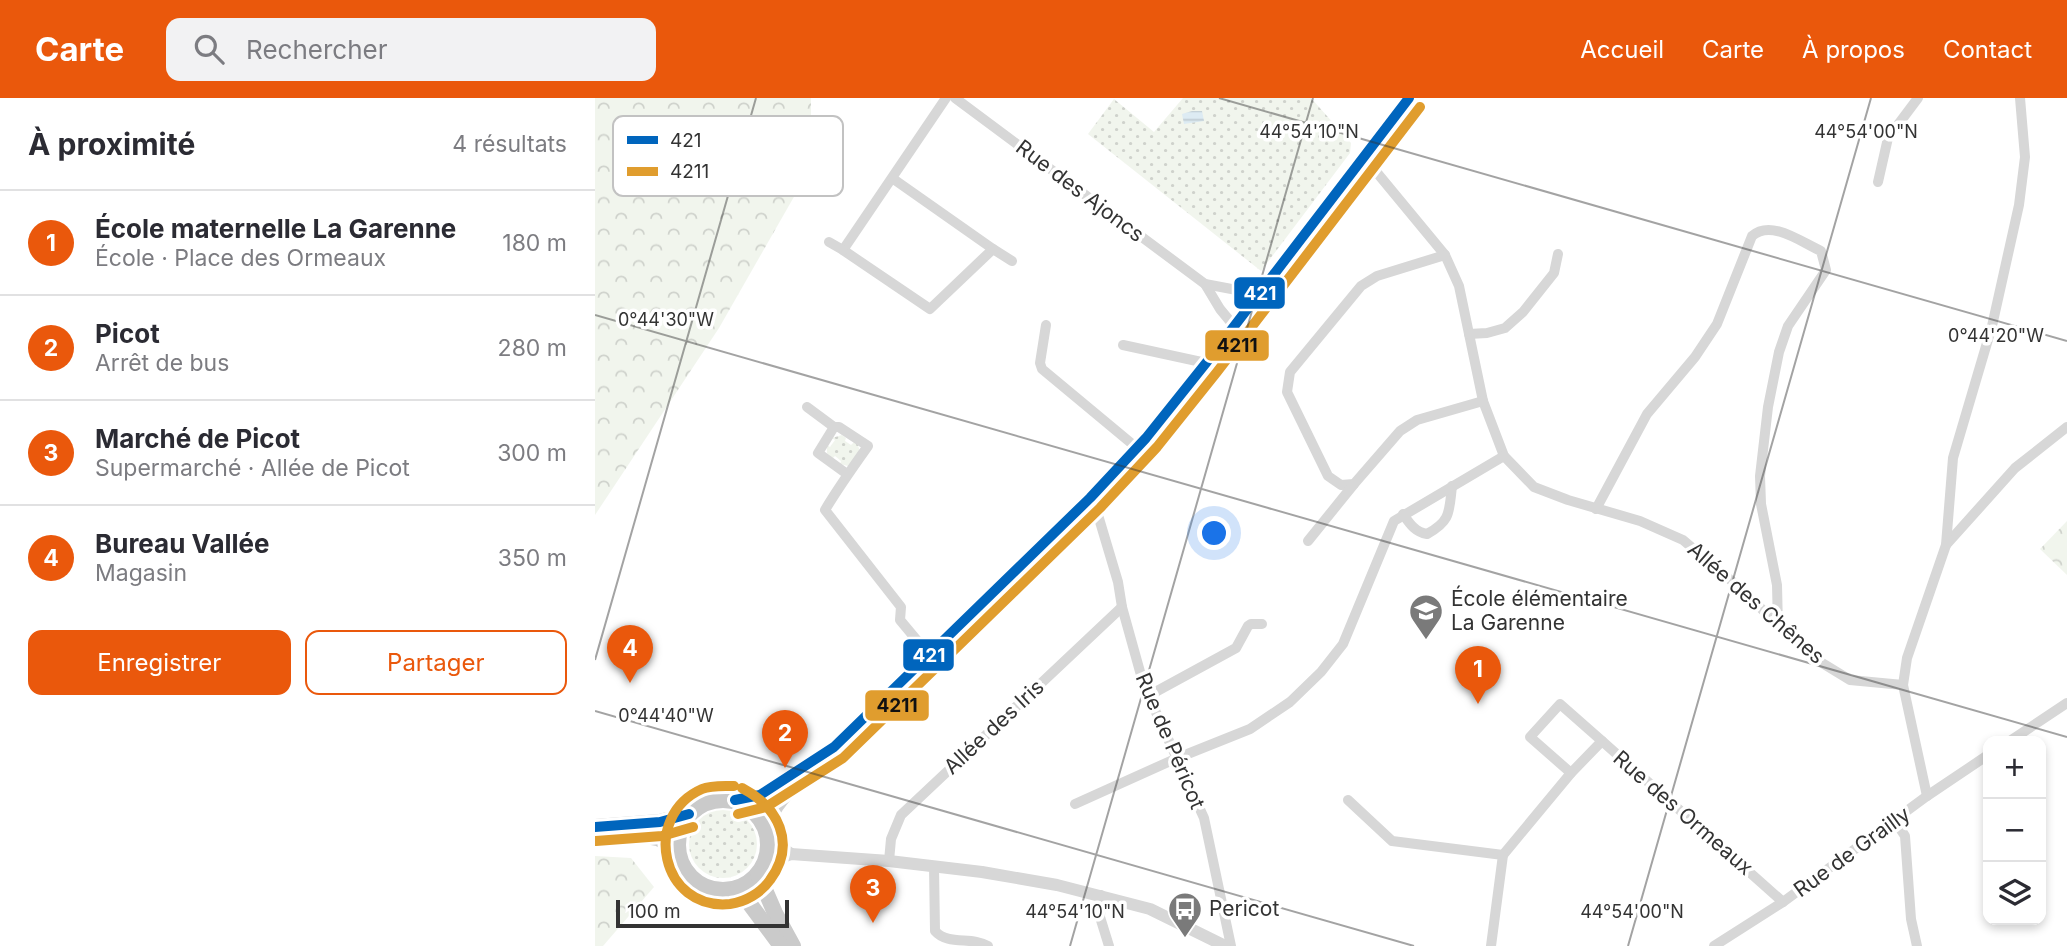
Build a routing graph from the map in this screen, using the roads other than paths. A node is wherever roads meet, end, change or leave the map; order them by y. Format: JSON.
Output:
{"nodes":[{"id":1,"x":946,"y":98,"type":"edge"},
{"id":2,"x":954,"y":98,"type":"edge"},
{"id":3,"x":1409,"y":98,"type":"edge"},
{"id":4,"x":1918,"y":98,"type":"edge"},
{"id":5,"x":2020,"y":98,"type":"edge"},
{"id":6,"x":1364,"y":157,"type":"junction"},
{"id":7,"x":892,"y":178,"type":"junction"},
{"id":8,"x":1878,"y":182,"type":"dead end"},
{"id":9,"x":829,"y":242,"type":"dead end"},
{"id":10,"x":993,"y":249,"type":"junction"},
{"id":11,"x":843,"y":250,"type":"junction"},
{"id":12,"x":1558,"y":254,"type":"dead end"},
{"id":13,"x":1445,"y":255,"type":"junction"},
{"id":14,"x":1012,"y":261,"type":"dead end"},
{"id":15,"x":1205,"y":284,"type":"junction"},
{"id":16,"x":1258,"y":294,"type":"junction"},
{"id":17,"x":1046,"y":325,"type":"dead end"},
{"id":18,"x":1234,"y":326,"type":"junction"},
{"id":19,"x":1469,"y":334,"type":"junction"},
{"id":20,"x":1123,"y":345,"type":"dead end"},
{"id":21,"x":1206,"y":363,"type":"junction"},
{"id":22,"x":1483,"y":401,"type":"junction"},
{"id":23,"x":807,"y":407,"type":"dead end"},
{"id":24,"x":834,"y":427,"type":"junction"},
{"id":25,"x":2067,"y":427,"type":"edge"},
{"id":26,"x":1137,"y":448,"type":"junction"},
{"id":27,"x":1504,"y":456,"type":"junction"},
{"id":28,"x":848,"y":474,"type":"junction"},
{"id":29,"x":1354,"y":484,"type":"junction"},
{"id":30,"x":1452,"y":486,"type":"junction"},
{"id":31,"x":1090,"y":498,"type":"junction"},
{"id":32,"x":1596,"y":509,"type":"junction"},
{"id":33,"x":1403,"y":514,"type":"junction"},
{"id":34,"x":1308,"y":541,"type":"dead end"},
{"id":35,"x":1946,"y":545,"type":"junction"},
{"id":36,"x":1122,"y":607,"type":"junction"},
{"id":37,"x":1262,"y":624,"type":"dead end"},
{"id":38,"x":1778,"y":627,"type":"junction"},
{"id":39,"x":930,"y":656,"type":"junction"},
{"id":40,"x":1903,"y":685,"type":"junction"},
{"id":41,"x":1148,"y":696,"type":"junction"},
{"id":42,"x":2067,"y":704,"type":"edge"},
{"id":43,"x":2018,"y":736,"type":"edge"},
{"id":44,"x":1602,"y":741,"type":"junction"},
{"id":45,"x":834,"y":747,"type":"junction"},
{"id":46,"x":1983,"y":758,"type":"edge"},
{"id":47,"x":1175,"y":759,"type":"junction"},
{"id":48,"x":1571,"y":773,"type":"junction"},
{"id":49,"x":1927,"y":796,"type":"junction"},
{"id":50,"x":735,"y":800,"type":"junction"},
{"id":51,"x":1348,"y":800,"type":"dead end"},
{"id":52,"x":1075,"y":804,"type":"dead end"},
{"id":53,"x":689,"y":814,"type":"junction"},
{"id":54,"x":1895,"y":821,"type":"junction"},
{"id":55,"x":595,"y":828,"type":"edge"},
{"id":56,"x":767,"y":834,"type":"junction"},
{"id":57,"x":678,"y":850,"type":"junction"},
{"id":58,"x":791,"y":854,"type":"junction"},
{"id":59,"x":1503,"y":855,"type":"junction"},
{"id":60,"x":889,"y":861,"type":"junction"},
{"id":61,"x":934,"y":866,"type":"junction"},
{"id":62,"x":762,"y":868,"type":"junction"},
{"id":63,"x":738,"y":888,"type":"junction"},
{"id":64,"x":1101,"y":895,"type":"junction"},
{"id":65,"x":1783,"y":902,"type":"junction"},
{"id":66,"x":781,"y":946,"type":"edge"},
{"id":67,"x":793,"y":946,"type":"edge"},
{"id":68,"x":988,"y":946,"type":"edge"},
{"id":69,"x":1109,"y":946,"type":"edge"},
{"id":70,"x":1225,"y":946,"type":"edge"},
{"id":71,"x":1231,"y":946,"type":"edge"},
{"id":72,"x":1491,"y":946,"type":"edge"},
{"id":73,"x":1714,"y":946,"type":"edge"},
{"id":74,"x":1917,"y":946,"type":"edge"}],
"edges":[{"from":1,"to":7,"type":"street"},
{"from":2,"to":15,"type":"street","name":"Rue des Ajoncs"},
{"from":3,"to":6,"type":"main road"},
{"from":4,"to":8,"type":"street"},
{"from":5,"to":35,"type":"street"},
{"from":6,"to":13,"type":"street","name":"Allée des Chênes"},
{"from":6,"to":16,"type":"main road"},
{"from":7,"to":10,"type":"street"},
{"from":7,"to":11,"type":"street"},
{"from":9,"to":11,"type":"street"},
{"from":10,"to":11,"type":"street"},
{"from":10,"to":14,"type":"street"},
{"from":12,"to":19,"type":"street"},
{"from":13,"to":19,"type":"street","name":"Allée des Chênes"},
{"from":13,"to":29,"type":"street"},
{"from":15,"to":16,"type":"street","name":"Rue des Ajoncs"},
{"from":15,"to":18,"type":"street","name":"Rue des Ajoncs"},
{"from":16,"to":18,"type":"main road"},
{"from":17,"to":26,"type":"street"},
{"from":18,"to":21,"type":"main road"},
{"from":19,"to":22,"type":"street","name":"Allée des Chênes"},
{"from":20,"to":21,"type":"street"},
{"from":21,"to":26,"type":"main road"},
{"from":22,"to":27,"type":"street","name":"Allée des Chênes"},
{"from":22,"to":29,"type":"street"},
{"from":23,"to":24,"type":"street"},
{"from":24,"to":28,"type":"street"},
{"from":24,"to":28,"type":"street"},
{"from":25,"to":35,"type":"street"},
{"from":26,"to":31,"type":"main road"},
{"from":27,"to":30,"type":"street"},
{"from":27,"to":32,"type":"street","name":"Allée des Chênes"},
{"from":28,"to":39,"type":"street"},
{"from":29,"to":34,"type":"street"},
{"from":30,"to":33,"type":"street"},
{"from":30,"to":33,"type":"street"},
{"from":31,"to":36,"type":"street","name":"Rue de Péricot"},
{"from":31,"to":39,"type":"main road"},
{"from":32,"to":38,"type":"street","name":"Allée des Chênes"},
{"from":32,"to":38,"type":"street"},
{"from":33,"to":47,"type":"street"},
{"from":35,"to":40,"type":"street"},
{"from":36,"to":41,"type":"street","name":"Rue de Péricot"},
{"from":36,"to":60,"type":"street","name":"Allée des Iris"},
{"from":37,"to":41,"type":"street"},
{"from":38,"to":40,"type":"street","name":"Allée des Chênes"},
{"from":39,"to":45,"type":"main road"},
{"from":40,"to":49,"type":"street"},
{"from":41,"to":47,"type":"street","name":"Rue de Péricot"},
{"from":42,"to":43,"type":"street"},
{"from":44,"to":48,"type":"street","name":"Rue des Ormeaux"},
{"from":44,"to":48,"type":"street"},
{"from":44,"to":65,"type":"street","name":"Rue des Ormeaux"},
{"from":45,"to":50,"type":"main road"},
{"from":45,"to":56,"type":"main road"},
{"from":46,"to":49,"type":"street","name":"Rue de Grailly"},
{"from":47,"to":52,"type":"street"},
{"from":47,"to":71,"type":"street","name":"Rue de Péricot"},
{"from":48,"to":59,"type":"street","name":"Rue des Ormeaux"},
{"from":49,"to":54,"type":"street","name":"Rue de Grailly"},
{"from":50,"to":53,"type":"main road"},
{"from":50,"to":56,"type":"main road"},
{"from":51,"to":59,"type":"street"},
{"from":53,"to":55,"type":"main road"},
{"from":53,"to":57,"type":"main road"},
{"from":54,"to":65,"type":"street","name":"Rue de Grailly"},
{"from":54,"to":74,"type":"street"},
{"from":55,"to":57,"type":"main road"},
{"from":56,"to":58,"type":"street"},
{"from":56,"to":62,"type":"main road"},
{"from":57,"to":63,"type":"main road"},
{"from":58,"to":60,"type":"street"},
{"from":58,"to":62,"type":"street"},
{"from":59,"to":72,"type":"street"},
{"from":60,"to":61,"type":"street"},
{"from":61,"to":64,"type":"street"},
{"from":61,"to":68,"type":"street"},
{"from":62,"to":63,"type":"main road"},
{"from":62,"to":67,"type":"main road"},
{"from":63,"to":66,"type":"main road"},
{"from":64,"to":69,"type":"street"},
{"from":64,"to":70,"type":"street"},
{"from":65,"to":73,"type":"street","name":"Rue de Grailly"}]}
